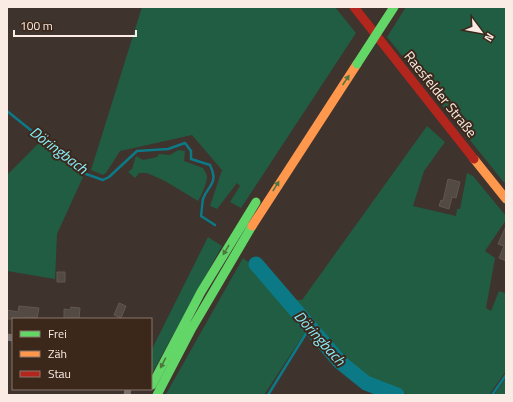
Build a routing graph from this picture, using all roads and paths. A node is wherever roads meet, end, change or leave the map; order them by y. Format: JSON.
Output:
{"nodes":[{"id":1,"x":354,"y":7,"type":"edge"},
{"id":2,"x":384,"y":7,"type":"edge"},
{"id":3,"x":394,"y":7,"type":"edge"},
{"id":4,"x":354,"y":62,"type":"junction"},
{"id":5,"x":298,"y":138,"type":"dead end"},
{"id":6,"x":262,"y":193,"type":"dead end"},
{"id":7,"x":506,"y":198,"type":"edge"},
{"id":8,"x":153,"y":386,"type":"edge"},
{"id":9,"x":157,"y":395,"type":"edge"}],
"edges":[{"from":1,"to":7,"type":"main road","name":"Raesfelder Straße"},
{"from":2,"to":4,"type":"main road"},
{"from":3,"to":4,"type":"main road","bridge":true},
{"from":4,"to":5,"type":"main road"},
{"from":8,"to":4,"type":"main road","one_way":true},
{"from":6,"to":8,"type":"main road","one_way":true},
{"from":8,"to":9,"type":"main road"}]}
